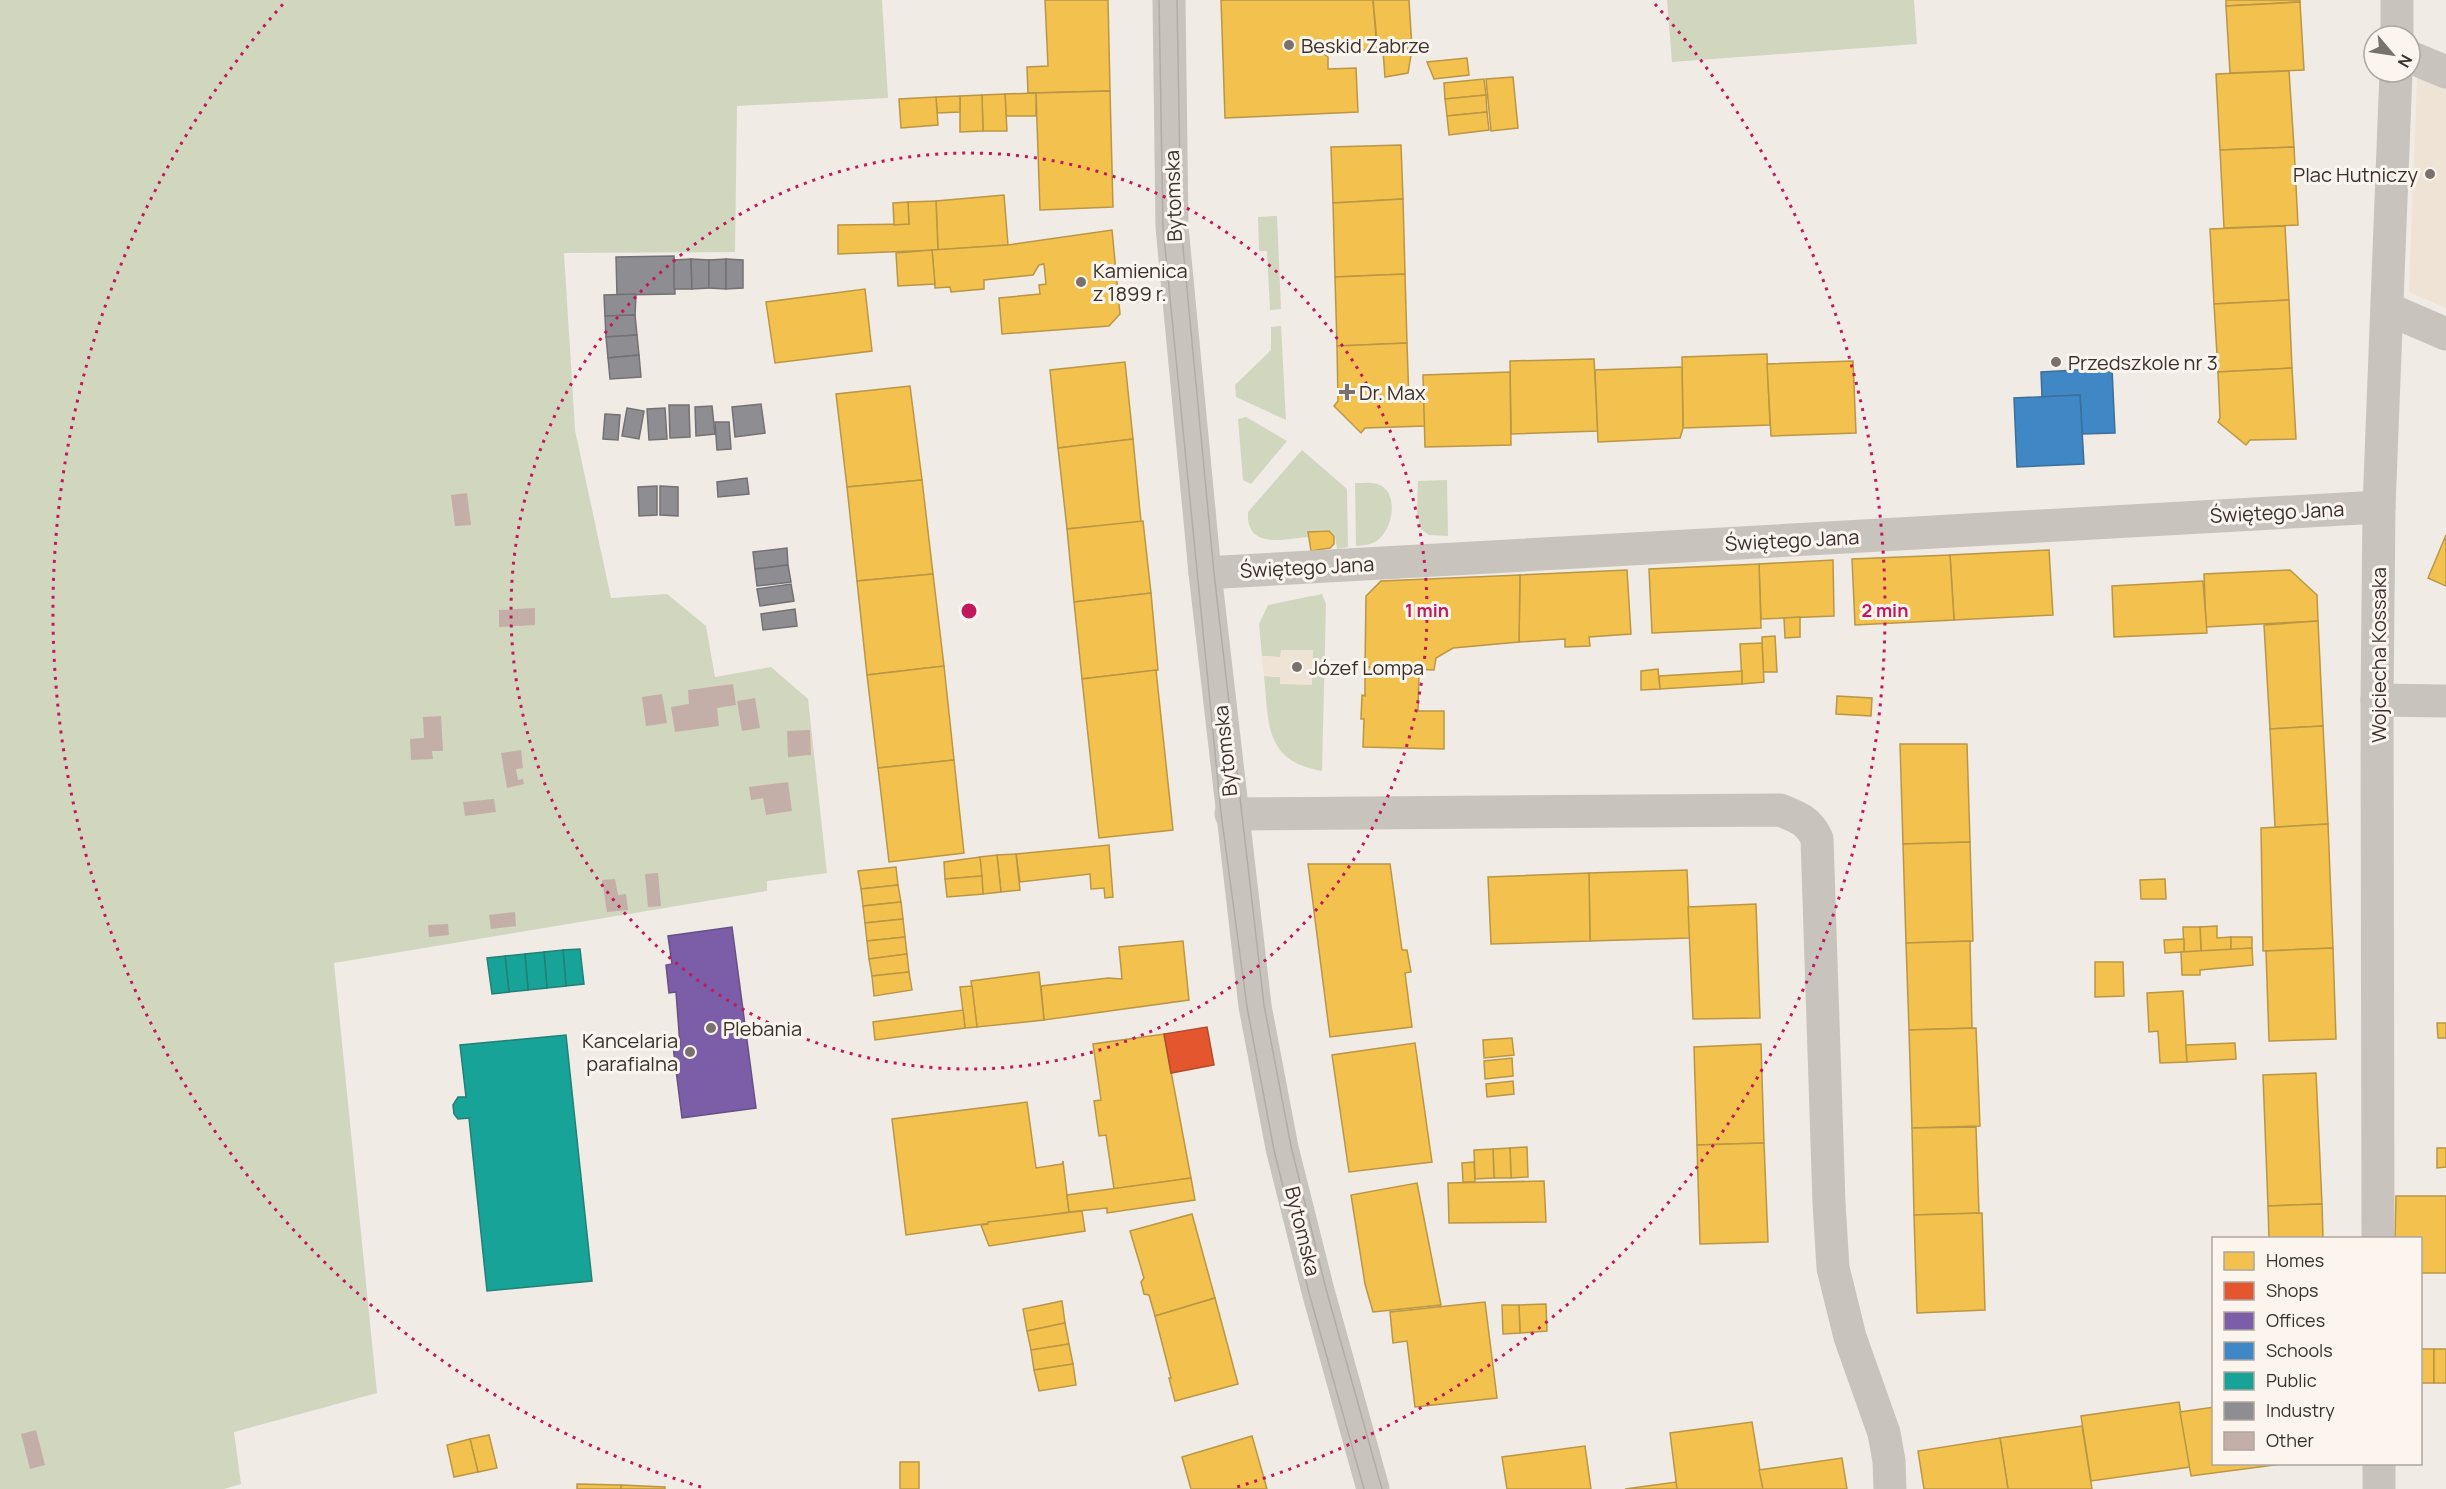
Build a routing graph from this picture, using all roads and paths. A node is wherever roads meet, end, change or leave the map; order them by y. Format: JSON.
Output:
{"nodes":[{"id":1,"x":1169,"y":0,"type":"edge"},
{"id":2,"x":2397,"y":0,"type":"edge"},
{"id":3,"x":2397,"y":24,"type":"edge"},
{"id":4,"x":2422,"y":62,"type":"edge"},
{"id":5,"x":2446,"y":72,"type":"edge"},
{"id":6,"x":2396,"y":84,"type":"edge"},
{"id":7,"x":2388,"y":309,"type":"junction"},
{"id":8,"x":2446,"y":334,"type":"edge"},
{"id":9,"x":2379,"y":507,"type":"junction"},
{"id":10,"x":1205,"y":573,"type":"junction"},
{"id":11,"x":2377,"y":700,"type":"junction"},
{"id":12,"x":2446,"y":701,"type":"edge"},
{"id":13,"x":1231,"y":814,"type":"junction"},
{"id":14,"x":2378,"y":1237,"type":"edge"},
{"id":15,"x":2379,"y":1465,"type":"edge"},
{"id":16,"x":1373,"y":1489,"type":"edge"},
{"id":17,"x":1890,"y":1489,"type":"edge"},
{"id":18,"x":2379,"y":1489,"type":"edge"}],
"edges":[{"from":1,"to":10,"type":"street","name":"Bytomska"},
{"from":2,"to":3,"type":"street"},
{"from":4,"to":5,"type":"street"},
{"from":6,"to":7,"type":"street","name":"Wojciecha Kossaka"},
{"from":7,"to":8,"type":"street"},
{"from":7,"to":9,"type":"street","name":"Wojciecha Kossaka"},
{"from":9,"to":10,"type":"street","name":"Świętego Jana"},
{"from":9,"to":11,"type":"street","name":"Wojciecha Kossaka"},
{"from":10,"to":13,"type":"street","name":"Bytomska"},
{"from":11,"to":12,"type":"street"},
{"from":11,"to":14,"type":"street","name":"Wojciecha Kossaka"},
{"from":13,"to":16,"type":"street","name":"Bytomska"},
{"from":13,"to":17,"type":"street"},
{"from":15,"to":18,"type":"street"}]}
